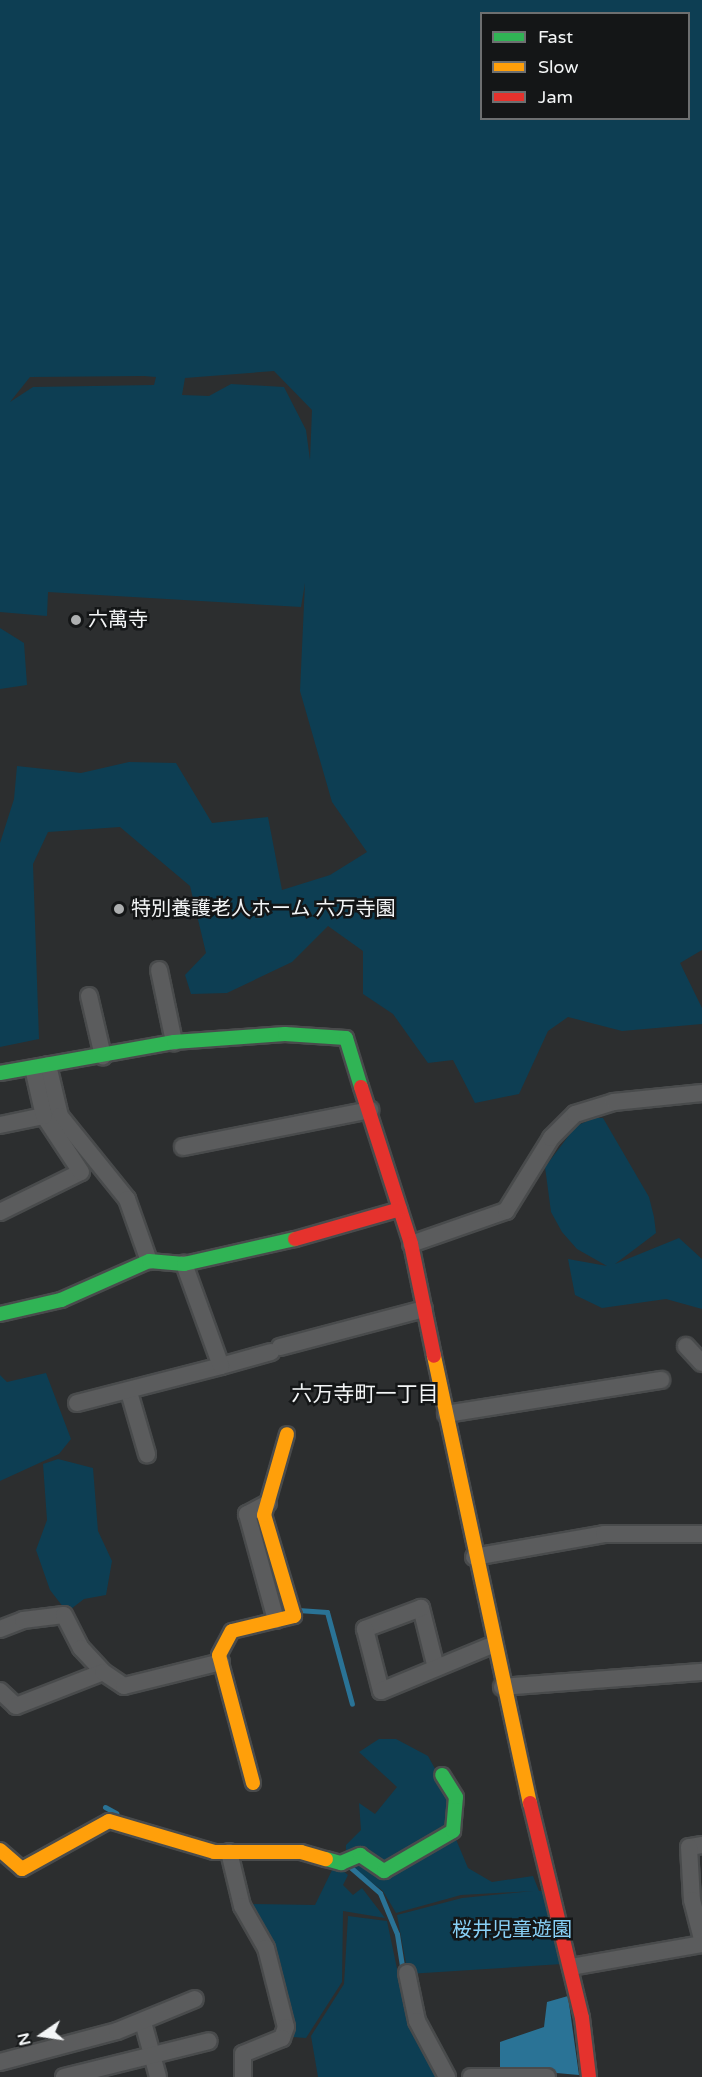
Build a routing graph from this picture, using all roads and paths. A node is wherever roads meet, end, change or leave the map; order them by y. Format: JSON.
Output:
{"nodes":[{"id":1,"x":159,"y":970,"type":"dead end"},
{"id":2,"x":89,"y":996,"type":"dead end"},
{"id":3,"x":174,"y":1042,"type":"junction"},
{"id":4,"x":103,"y":1056,"type":"junction"},
{"id":5,"x":41,"y":1067,"type":"junction"},
{"id":6,"x":0,"y":1073,"type":"edge"},
{"id":7,"x":702,"y":1093,"type":"edge"},
{"id":8,"x":370,"y":1110,"type":"junction"},
{"id":9,"x":44,"y":1116,"type":"junction"},
{"id":10,"x":0,"y":1125,"type":"edge"},
{"id":11,"x":183,"y":1147,"type":"dead end"},
{"id":12,"x":400,"y":1209,"type":"junction"},
{"id":13,"x":0,"y":1212,"type":"edge"},
{"id":14,"x":411,"y":1244,"type":"junction"},
{"id":15,"x":149,"y":1261,"type":"junction"},
{"id":16,"x":184,"y":1264,"type":"junction"},
{"id":17,"x":424,"y":1309,"type":"junction"},
{"id":18,"x":0,"y":1314,"type":"edge"},
{"id":19,"x":686,"y":1346,"type":"dead end"},
{"id":20,"x":702,"y":1363,"type":"edge"},
{"id":21,"x":222,"y":1366,"type":"junction"},
{"id":22,"x":661,"y":1380,"type":"dead end"},
{"id":23,"x":129,"y":1392,"type":"junction"},
{"id":24,"x":77,"y":1403,"type":"dead end"},
{"id":25,"x":446,"y":1414,"type":"junction"},
{"id":26,"x":288,"y":1434,"type":"dead end"},
{"id":27,"x":147,"y":1454,"type":"dead end"},
{"id":28,"x":268,"y":1503,"type":"joint"},
{"id":29,"x":702,"y":1534,"type":"edge"},
{"id":30,"x":474,"y":1557,"type":"junction"},
{"id":31,"x":276,"y":1620,"type":"joint"},
{"id":32,"x":0,"y":1629,"type":"edge"},
{"id":33,"x":492,"y":1645,"type":"junction"},
{"id":34,"x":221,"y":1662,"type":"junction"},
{"id":35,"x":436,"y":1668,"type":"junction"},
{"id":36,"x":103,"y":1672,"type":"junction"},
{"id":37,"x":702,"y":1672,"type":"edge"},
{"id":38,"x":502,"y":1687,"type":"junction"},
{"id":39,"x":0,"y":1691,"type":"edge"},
{"id":40,"x":442,"y":1775,"type":"dead end"},
{"id":41,"x":253,"y":1783,"type":"dead end"},
{"id":42,"x":702,"y":1845,"type":"edge"},
{"id":43,"x":0,"y":1850,"type":"edge"},
{"id":44,"x":229,"y":1852,"type":"junction"},
{"id":45,"x":702,"y":1941,"type":"edge"},
{"id":46,"x":571,"y":1967,"type":"junction"},
{"id":47,"x":407,"y":1973,"type":"dead end"},
{"id":48,"x":195,"y":1998,"type":"dead end"},
{"id":49,"x":142,"y":2022,"type":"junction"},
{"id":50,"x":209,"y":2040,"type":"dead end"},
{"id":51,"x":154,"y":2056,"type":"junction"},
{"id":52,"x":0,"y":2062,"type":"edge"},
{"id":53,"x":98,"y":2075,"type":"edge"},
{"id":54,"x":64,"y":2077,"type":"edge"},
{"id":55,"x":158,"y":2077,"type":"edge"},
{"id":56,"x":243,"y":2077,"type":"edge"},
{"id":57,"x":447,"y":2077,"type":"edge"},
{"id":58,"x":471,"y":2077,"type":"edge"},
{"id":59,"x":547,"y":2077,"type":"edge"},
{"id":60,"x":589,"y":2077,"type":"edge"}],
"edges":[{"from":1,"to":3,"type":"street"},
{"from":2,"to":4,"type":"street"},
{"from":3,"to":4,"type":"street"},
{"from":3,"to":8,"type":"street"},
{"from":4,"to":5,"type":"street"},
{"from":5,"to":6,"type":"street"},
{"from":5,"to":9,"type":"street"},
{"from":5,"to":15,"type":"street"},
{"from":7,"to":14,"type":"street"},
{"from":8,"to":11,"type":"street"},
{"from":8,"to":12,"type":"street"},
{"from":9,"to":10,"type":"street"},
{"from":9,"to":13,"type":"street"},
{"from":12,"to":14,"type":"street"},
{"from":12,"to":16,"type":"street"},
{"from":14,"to":17,"type":"street"},
{"from":15,"to":16,"type":"street"},
{"from":15,"to":18,"type":"street"},
{"from":16,"to":21,"type":"street"},
{"from":17,"to":21,"type":"street"},
{"from":17,"to":25,"type":"street"},
{"from":19,"to":20,"type":"street"},
{"from":21,"to":23,"type":"street"},
{"from":22,"to":25,"type":"street"},
{"from":23,"to":24,"type":"street"},
{"from":23,"to":27,"type":"street"},
{"from":25,"to":30,"type":"street"},
{"from":26,"to":28,"type":"street"},
{"from":28,"to":31,"type":"street"},
{"from":29,"to":30,"type":"street"},
{"from":30,"to":33,"type":"street"},
{"from":31,"to":34,"type":"street"},
{"from":32,"to":36,"type":"street"},
{"from":33,"to":35,"type":"street"},
{"from":33,"to":38,"type":"street"},
{"from":34,"to":36,"type":"street"},
{"from":34,"to":41,"type":"street"},
{"from":35,"to":35,"type":"street"},
{"from":36,"to":39,"type":"street"},
{"from":37,"to":38,"type":"street"},
{"from":38,"to":46,"type":"street"},
{"from":40,"to":44,"type":"street"},
{"from":42,"to":45,"type":"street"},
{"from":43,"to":44,"type":"street"},
{"from":44,"to":56,"type":"street"},
{"from":45,"to":46,"type":"street"},
{"from":46,"to":60,"type":"street"},
{"from":47,"to":57,"type":"street"},
{"from":48,"to":49,"type":"street"},
{"from":49,"to":51,"type":"street"},
{"from":49,"to":52,"type":"street"},
{"from":50,"to":51,"type":"street"},
{"from":51,"to":53,"type":"street"},
{"from":51,"to":55,"type":"street"},
{"from":53,"to":54,"type":"street"},
{"from":58,"to":59,"type":"street"}]}
